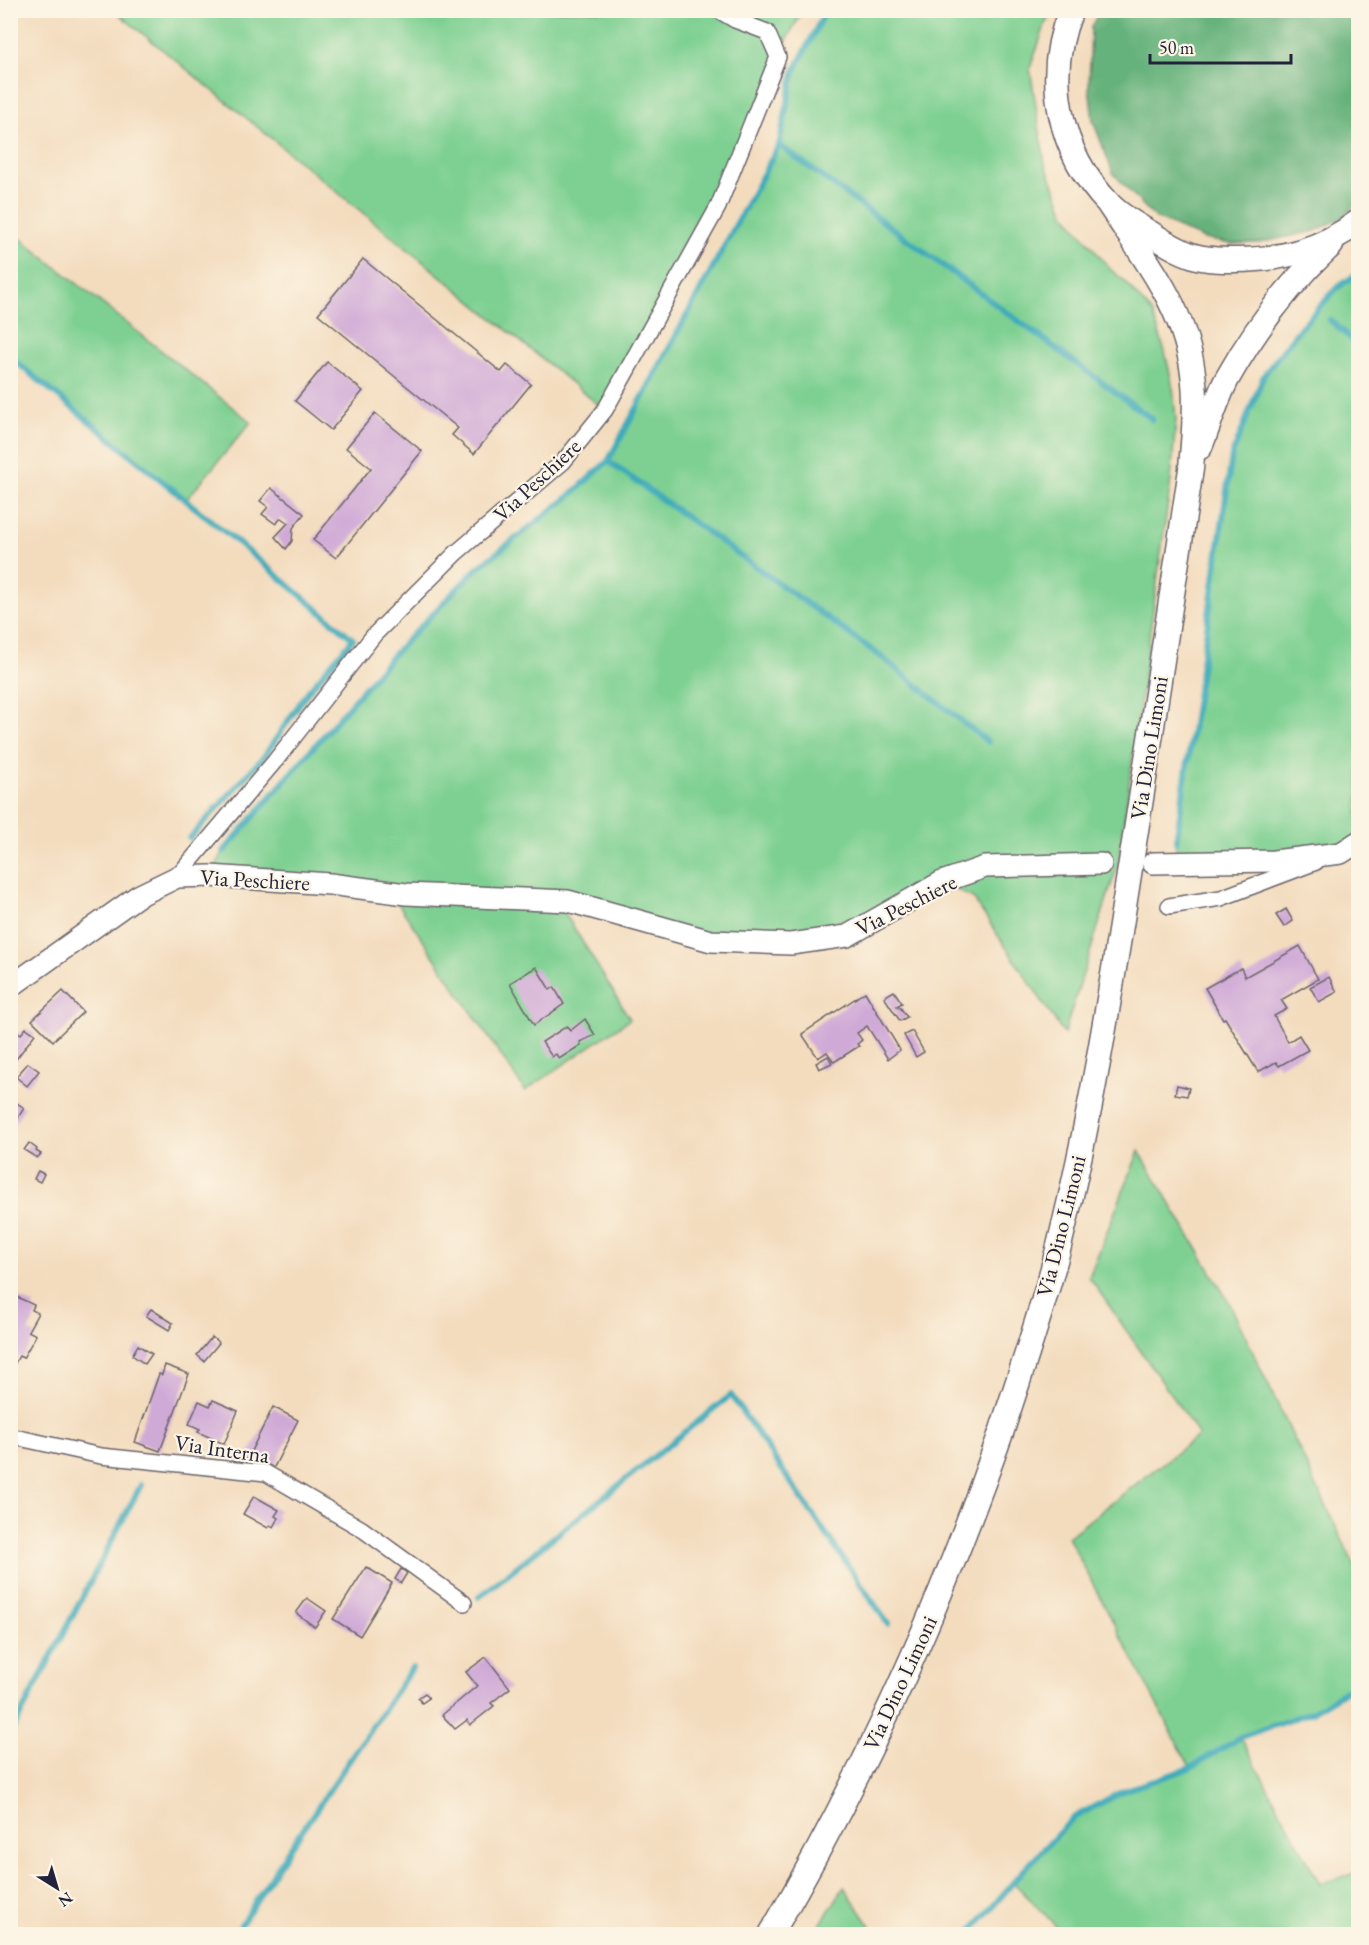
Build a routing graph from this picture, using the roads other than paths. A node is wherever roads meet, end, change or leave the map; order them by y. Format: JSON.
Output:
{"nodes":[{"id":1,"x":718,"y":10,"type":"edge"},
{"id":2,"x":1071,"y":10,"type":"edge"},
{"id":3,"x":1110,"y":206,"type":"junction"},
{"id":4,"x":1351,"y":228,"type":"edge"},
{"id":5,"x":1191,"y":469,"type":"junction"},
{"id":6,"x":1350,"y":847,"type":"edge"},
{"id":7,"x":1153,"y":863,"type":"dead end"},
{"id":8,"x":1101,"y":864,"type":"dead end"},
{"id":9,"x":177,"y":877,"type":"junction"},
{"id":10,"x":1169,"y":906,"type":"dead end"},
{"id":11,"x":10,"y":987,"type":"edge"},
{"id":12,"x":10,"y":1436,"type":"edge"},
{"id":13,"x":464,"y":1603,"type":"dead end"},
{"id":14,"x":771,"y":1935,"type":"edge"}],
"edges":[{"from":1,"to":9,"type":"street","name":"Via Peschiere"},
{"from":2,"to":3,"type":"main road"},
{"from":3,"to":4,"type":"main road"},
{"from":3,"to":5,"type":"main road"},
{"from":4,"to":5,"type":"main road"},
{"from":5,"to":14,"type":"main road","name":"Via Dino Limoni"},
{"from":6,"to":7,"type":"street"},
{"from":6,"to":10,"type":"street"},
{"from":8,"to":9,"type":"street","name":"Via Peschiere"},
{"from":9,"to":11,"type":"street","name":"Via Peschiere"},
{"from":12,"to":13,"type":"street","name":"Via Interna"}]}
